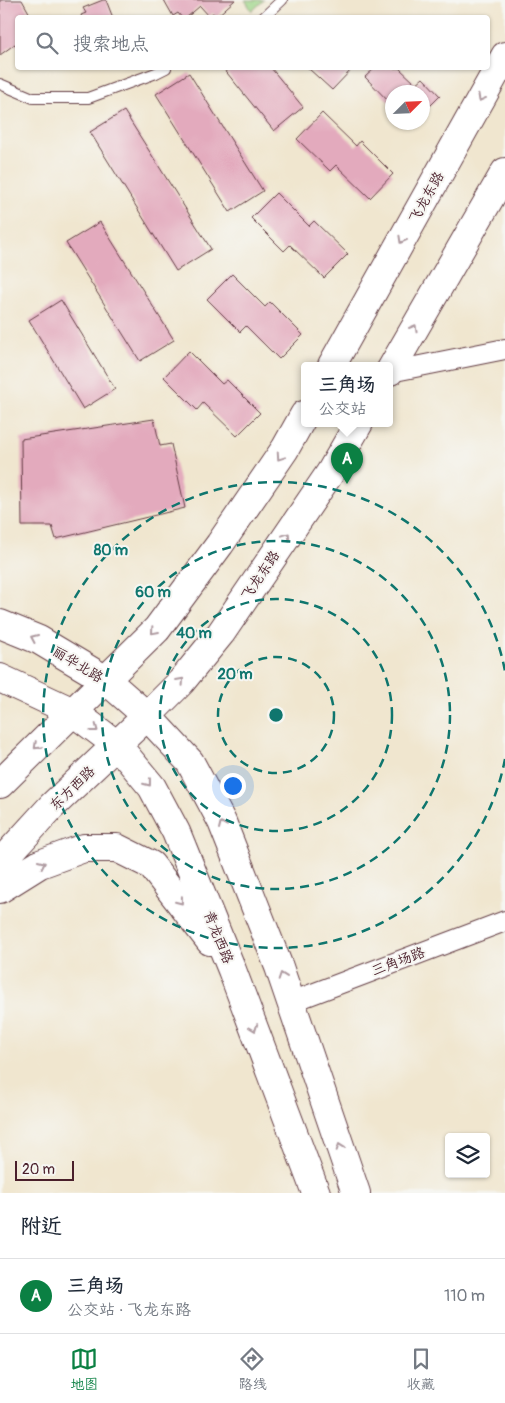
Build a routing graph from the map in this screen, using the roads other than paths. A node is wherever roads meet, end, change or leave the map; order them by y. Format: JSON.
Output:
{"nodes":[{"id":1,"x":282,"y":0,"type":"edge"},
{"id":2,"x":266,"y":15,"type":"edge"},
{"id":3,"x":505,"y":56,"type":"edge"},
{"id":4,"x":161,"y":70,"type":"edge"},
{"id":5,"x":0,"y":84,"type":"edge"},
{"id":6,"x":505,"y":172,"type":"edge"},
{"id":7,"x":505,"y":349,"type":"edge"},
{"id":8,"x":334,"y":362,"type":"edge"},
{"id":9,"x":393,"y":366,"type":"edge"},
{"id":10,"x":393,"y":370,"type":"edge"},
{"id":11,"x":301,"y":420,"type":"edge"},
{"id":12,"x":357,"y":427,"type":"edge"},
{"id":13,"x":0,"y":624,"type":"edge"},
{"id":14,"x":0,"y":678,"type":"edge"},
{"id":15,"x":106,"y":680,"type":"junction"},
{"id":16,"x":72,"y":712,"type":"junction"},
{"id":17,"x":147,"y":716,"type":"junction"},
{"id":18,"x":117,"y":745,"type":"junction"},
{"id":19,"x":0,"y":784,"type":"edge"},
{"id":20,"x":0,"y":863,"type":"edge"},
{"id":21,"x":0,"y":890,"type":"edge"},
{"id":22,"x":505,"y":921,"type":"edge"},
{"id":23,"x":232,"y":970,"type":"junction"},
{"id":24,"x":291,"y":1002,"type":"junction"},
{"id":25,"x":316,"y":1193,"type":"edge"},
{"id":26,"x":356,"y":1193,"type":"edge"}],
"edges":[{"from":1,"to":2,"type":"lane"},
{"from":3,"to":8,"type":"main road","name":"飞龙东路","one_way":true},
{"from":4,"to":5,"type":"lane"},
{"from":9,"to":6,"type":"main road","one_way":true},
{"from":7,"to":10,"type":"street"},
{"from":11,"to":15,"type":"main road","one_way":true},
{"from":17,"to":12,"type":"main road","name":"飞龙东路","one_way":true},
{"from":15,"to":13,"type":"main road","name":"丽华北路","one_way":true},
{"from":14,"to":16,"type":"main road"},
{"from":15,"to":16,"type":"main road"},
{"from":15,"to":17,"type":"main road","name":"丽华北路"},
{"from":16,"to":18,"type":"main road","name":"青龙西路","one_way":true},
{"from":16,"to":19,"type":"main road","one_way":true},
{"from":17,"to":18,"type":"main road","name":"东方西路"},
{"from":24,"to":17,"type":"main road","one_way":true},
{"from":18,"to":20,"type":"main road","name":"东方西路"},
{"from":18,"to":23,"type":"main road","name":"青龙西路","one_way":true},
{"from":21,"to":23,"type":"main road","one_way":true},
{"from":22,"to":24,"type":"street","name":"三角场路"},
{"from":23,"to":25,"type":"main road","name":"青龙西路","one_way":true},
{"from":26,"to":24,"type":"main road","one_way":true}]}
